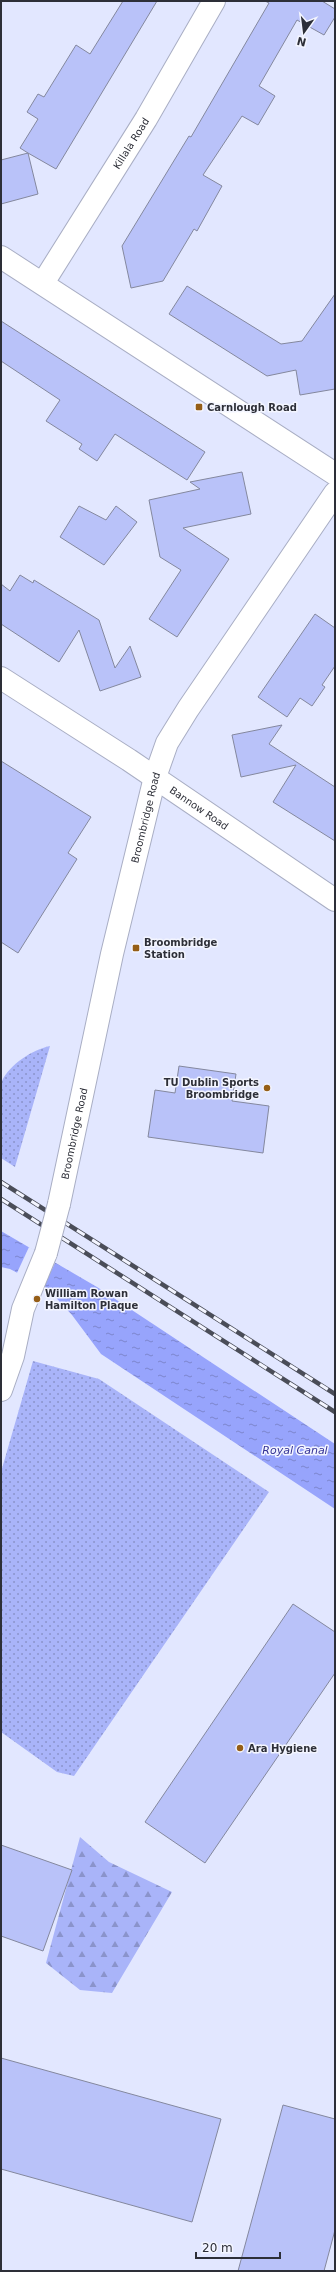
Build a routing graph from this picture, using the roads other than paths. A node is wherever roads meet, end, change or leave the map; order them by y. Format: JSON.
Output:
{"nodes":[{"id":1,"x":214,"y":1,"type":"edge"},
{"id":2,"x":1,"y":257,"type":"edge"},
{"id":3,"x":43,"y":283,"type":"junction"},
{"id":4,"x":335,"y":474,"type":"edge"},
{"id":5,"x":335,"y":493,"type":"edge"},
{"id":6,"x":1,"y":678,"type":"edge"},
{"id":7,"x":155,"y":777,"type":"junction"},
{"id":8,"x":335,"y":900,"type":"edge"},
{"id":9,"x":1,"y":1390,"type":"edge"}],
"edges":[{"from":1,"to":3,"type":"street","name":"Killala Road"},
{"from":2,"to":3,"type":"street"},
{"from":3,"to":4,"type":"street"},
{"from":5,"to":7,"type":"street","name":"Broombridge Road"},
{"from":6,"to":7,"type":"street","name":"Bannow Road"},
{"from":7,"to":8,"type":"street","name":"Bannow Road"},
{"from":7,"to":9,"type":"street","name":"Broombridge Road","bridge":true}]}
